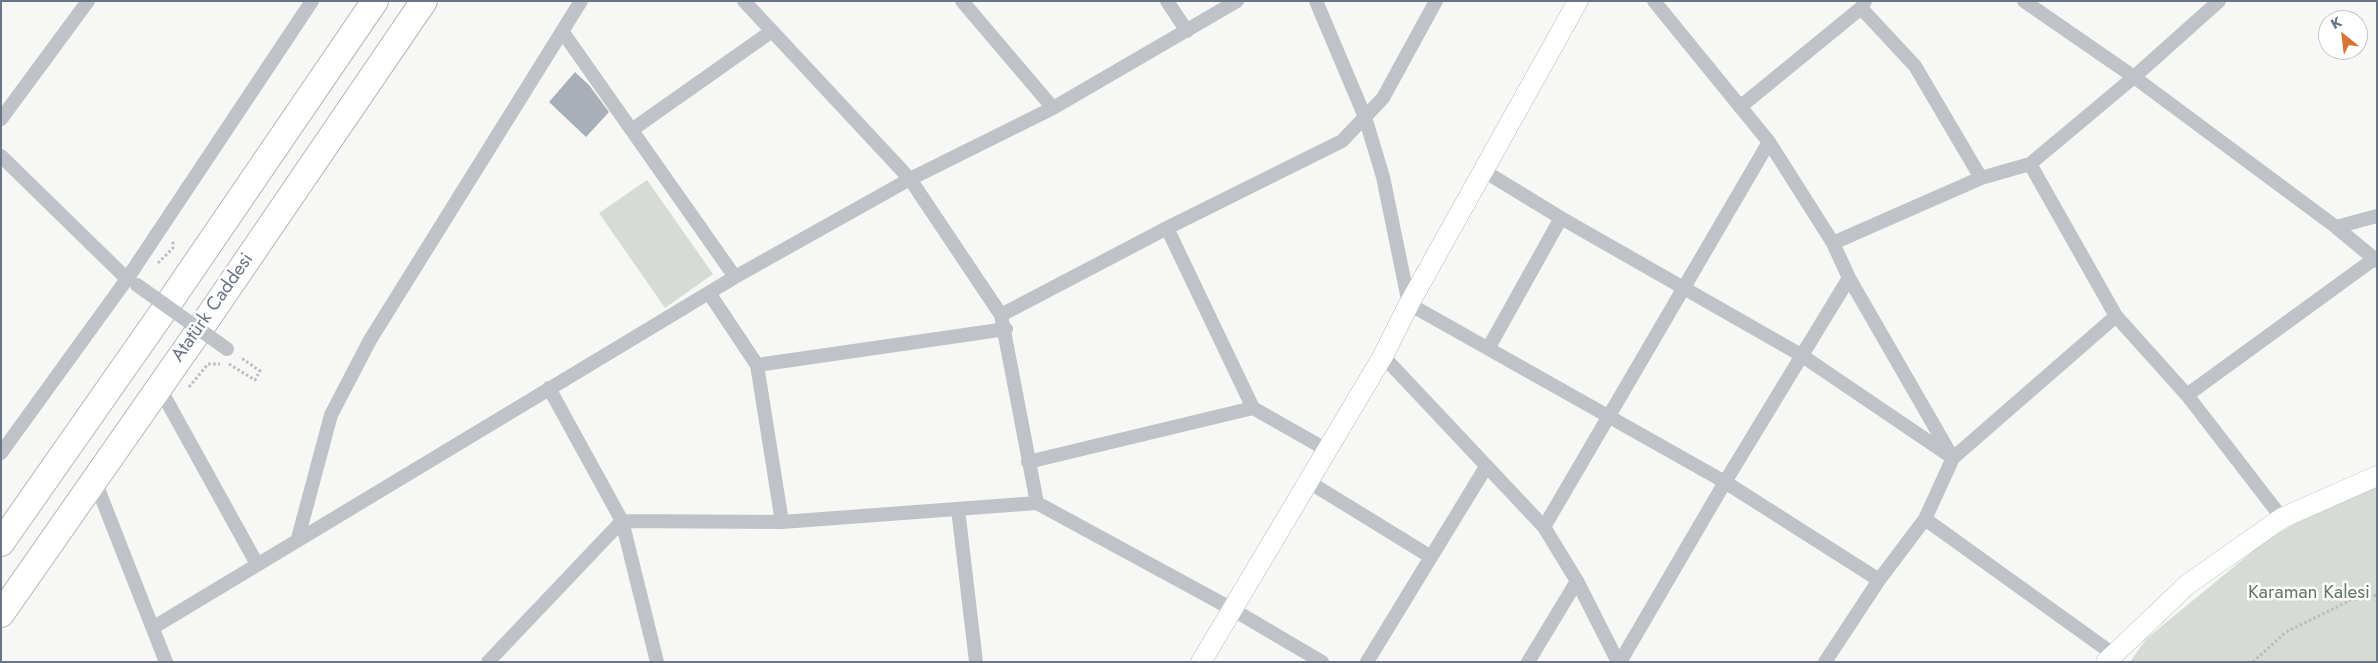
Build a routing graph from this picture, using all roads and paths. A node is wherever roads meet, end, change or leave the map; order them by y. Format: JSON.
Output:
{"nodes":[{"id":1,"x":88,"y":1,"type":"edge"},
{"id":2,"x":312,"y":1,"type":"edge"},
{"id":3,"x":376,"y":1,"type":"edge"},
{"id":4,"x":424,"y":1,"type":"edge"},
{"id":5,"x":581,"y":1,"type":"edge"},
{"id":6,"x":744,"y":1,"type":"edge"},
{"id":7,"x":962,"y":1,"type":"edge"},
{"id":8,"x":1167,"y":1,"type":"edge"},
{"id":9,"x":1237,"y":1,"type":"edge"},
{"id":10,"x":1316,"y":1,"type":"edge"},
{"id":11,"x":1436,"y":1,"type":"edge"},
{"id":12,"x":1578,"y":1,"type":"edge"},
{"id":13,"x":1654,"y":1,"type":"edge"},
{"id":14,"x":2024,"y":1,"type":"edge"},
{"id":15,"x":2220,"y":1,"type":"edge"},
{"id":16,"x":1863,"y":4,"type":"edge"},
{"id":17,"x":562,"y":31,"type":"junction"},
{"id":18,"x":772,"y":31,"type":"junction"},
{"id":19,"x":1188,"y":31,"type":"junction"},
{"id":20,"x":2134,"y":77,"type":"junction"},
{"id":21,"x":1740,"y":107,"type":"junction"},
{"id":22,"x":1053,"y":108,"type":"junction"},
{"id":23,"x":1365,"y":117,"type":"junction"},
{"id":24,"x":1,"y":119,"type":"edge"},
{"id":25,"x":632,"y":129,"type":"junction"},
{"id":26,"x":1769,"y":142,"type":"junction"},
{"id":27,"x":1,"y":156,"type":"edge"},
{"id":28,"x":2030,"y":164,"type":"junction"},
{"id":29,"x":1484,"y":171,"type":"junction"},
{"id":30,"x":1981,"y":178,"type":"junction"},
{"id":31,"x":910,"y":179,"type":"junction"},
{"id":32,"x":2377,"y":216,"type":"edge"},
{"id":33,"x":1561,"y":218,"type":"junction"},
{"id":34,"x":2336,"y":227,"type":"junction"},
{"id":35,"x":1167,"y":228,"type":"junction"},
{"id":36,"x":1833,"y":243,"type":"junction"},
{"id":37,"x":2375,"y":260,"type":"edge"},
{"id":38,"x":735,"y":277,"type":"junction"},
{"id":39,"x":1849,"y":278,"type":"junction"},
{"id":40,"x":132,"y":282,"type":"junction"},
{"id":41,"x":1684,"y":288,"type":"junction"},
{"id":42,"x":709,"y":293,"type":"junction"},
{"id":43,"x":1409,"y":304,"type":"junction"},
{"id":44,"x":1001,"y":315,"type":"junction"},
{"id":45,"x":2116,"y":316,"type":"junction"},
{"id":46,"x":1006,"y":329,"type":"junction"},
{"id":47,"x":1489,"y":347,"type":"junction"},
{"id":48,"x":227,"y":349,"type":"joint"},
{"id":49,"x":1801,"y":355,"type":"junction"},
{"id":50,"x":1382,"y":356,"type":"junction"},
{"id":51,"x":757,"y":365,"type":"junction"},
{"id":52,"x":549,"y":388,"type":"junction"},
{"id":53,"x":2188,"y":395,"type":"junction"},
{"id":54,"x":165,"y":397,"type":"junction"},
{"id":55,"x":1253,"y":408,"type":"junction"},
{"id":56,"x":1607,"y":417,"type":"junction"},
{"id":57,"x":1327,"y":450,"type":"junction"},
{"id":58,"x":1,"y":453,"type":"edge"},
{"id":59,"x":1953,"y":458,"type":"junction"},
{"id":60,"x":1028,"y":462,"type":"junction"},
{"id":61,"x":1486,"y":467,"type":"junction"},
{"id":62,"x":2377,"y":476,"type":"edge"},
{"id":63,"x":95,"y":481,"type":"junction"},
{"id":64,"x":1309,"y":482,"type":"junction"},
{"id":65,"x":1725,"y":482,"type":"junction"},
{"id":66,"x":1037,"y":503,"type":"junction"},
{"id":67,"x":958,"y":509,"type":"junction"},
{"id":68,"x":2282,"y":518,"type":"junction"},
{"id":69,"x":1925,"y":519,"type":"junction"},
{"id":70,"x":622,"y":521,"type":"junction"},
{"id":71,"x":782,"y":522,"type":"junction"},
{"id":72,"x":1544,"y":527,"type":"junction"},
{"id":73,"x":3,"y":538,"type":"edge"},
{"id":74,"x":298,"y":538,"type":"junction"},
{"id":75,"x":1431,"y":557,"type":"junction"},
{"id":76,"x":257,"y":564,"type":"junction"},
{"id":77,"x":1879,"y":580,"type":"junction"},
{"id":78,"x":1578,"y":581,"type":"junction"},
{"id":79,"x":2377,"y":595,"type":"edge"},
{"id":80,"x":1232,"y":609,"type":"junction"},
{"id":81,"x":1,"y":614,"type":"edge"},
{"id":82,"x":154,"y":627,"type":"junction"},
{"id":83,"x":2109,"y":659,"type":"edge"},
{"id":84,"x":973,"y":661,"type":"edge"},
{"id":85,"x":1826,"y":661,"type":"edge"},
{"id":86,"x":166,"y":662,"type":"edge"},
{"id":87,"x":488,"y":662,"type":"edge"},
{"id":88,"x":657,"y":662,"type":"edge"},
{"id":89,"x":1201,"y":662,"type":"edge"},
{"id":90,"x":1322,"y":662,"type":"edge"},
{"id":91,"x":1367,"y":662,"type":"edge"},
{"id":92,"x":1528,"y":662,"type":"edge"},
{"id":93,"x":1619,"y":662,"type":"edge"},
{"id":94,"x":2253,"y":662,"type":"edge"}],
"edges":[{"from":1,"to":24,"type":"street"},
{"from":2,"to":40,"type":"street"},
{"from":3,"to":73,"type":"highway","name":"Atatürk Caddesi"},
{"from":4,"to":54,"type":"highway","name":"Atatürk Caddesi"},
{"from":5,"to":17,"type":"street"},
{"from":6,"to":18,"type":"street"},
{"from":7,"to":22,"type":"street"},
{"from":8,"to":19,"type":"street"},
{"from":9,"to":19,"type":"street"},
{"from":10,"to":23,"type":"street"},
{"from":11,"to":23,"type":"street"},
{"from":12,"to":29,"type":"main road"},
{"from":13,"to":21,"type":"street"},
{"from":14,"to":20,"type":"street"},
{"from":15,"to":20,"type":"street"},
{"from":16,"to":21,"type":"street"},
{"from":16,"to":30,"type":"street"},
{"from":17,"to":25,"type":"street"},
{"from":17,"to":74,"type":"street"},
{"from":18,"to":25,"type":"street"},
{"from":18,"to":31,"type":"street"},
{"from":19,"to":22,"type":"street"},
{"from":20,"to":28,"type":"street"},
{"from":20,"to":34,"type":"street"},
{"from":21,"to":26,"type":"street"},
{"from":22,"to":31,"type":"street"},
{"from":23,"to":35,"type":"street"},
{"from":23,"to":43,"type":"street"},
{"from":25,"to":38,"type":"street"},
{"from":26,"to":36,"type":"street"},
{"from":26,"to":41,"type":"street"},
{"from":27,"to":40,"type":"street"},
{"from":28,"to":30,"type":"street"},
{"from":28,"to":45,"type":"street"},
{"from":29,"to":33,"type":"street"},
{"from":29,"to":43,"type":"main road"},
{"from":30,"to":36,"type":"street"},
{"from":31,"to":38,"type":"street"},
{"from":31,"to":44,"type":"street"},
{"from":32,"to":34,"type":"street"},
{"from":33,"to":41,"type":"street"},
{"from":33,"to":47,"type":"street"},
{"from":34,"to":37,"type":"street"},
{"from":35,"to":44,"type":"street"},
{"from":35,"to":55,"type":"street"},
{"from":36,"to":39,"type":"street"},
{"from":37,"to":53,"type":"street"},
{"from":38,"to":42,"type":"street"},
{"from":39,"to":49,"type":"street"},
{"from":39,"to":59,"type":"street"},
{"from":40,"to":48,"type":"street","bridge":true},
{"from":40,"to":58,"type":"street"},
{"from":41,"to":49,"type":"street"},
{"from":41,"to":56,"type":"street"},
{"from":42,"to":51,"type":"street"},
{"from":42,"to":52,"type":"street"},
{"from":43,"to":47,"type":"street"},
{"from":43,"to":50,"type":"main road"},
{"from":44,"to":46,"type":"street"},
{"from":45,"to":53,"type":"street"},
{"from":45,"to":59,"type":"street"},
{"from":46,"to":51,"type":"street"},
{"from":46,"to":60,"type":"street"},
{"from":47,"to":56,"type":"street"},
{"from":48,"to":54,"type":"path"},
{"from":49,"to":59,"type":"street"},
{"from":49,"to":65,"type":"street"},
{"from":50,"to":57,"type":"main road"},
{"from":50,"to":61,"type":"street"},
{"from":51,"to":71,"type":"street"},
{"from":52,"to":70,"type":"street"},
{"from":52,"to":74,"type":"street"},
{"from":53,"to":68,"type":"street"},
{"from":54,"to":63,"type":"highway","name":"Atatürk Caddesi"},
{"from":54,"to":76,"type":"street"},
{"from":55,"to":57,"type":"street"},
{"from":55,"to":60,"type":"street"},
{"from":56,"to":65,"type":"street"},
{"from":56,"to":72,"type":"street"},
{"from":57,"to":64,"type":"main road"},
{"from":59,"to":69,"type":"street"},
{"from":60,"to":66,"type":"street"},
{"from":61,"to":72,"type":"street"},
{"from":61,"to":75,"type":"street"},
{"from":62,"to":68,"type":"main road"},
{"from":63,"to":81,"type":"highway","name":"Atatürk Caddesi"},
{"from":63,"to":82,"type":"street"},
{"from":64,"to":75,"type":"street"},
{"from":64,"to":80,"type":"main road"},
{"from":65,"to":77,"type":"street"},
{"from":65,"to":93,"type":"street"},
{"from":66,"to":67,"type":"street"},
{"from":66,"to":80,"type":"street"},
{"from":67,"to":71,"type":"street"},
{"from":67,"to":84,"type":"street"},
{"from":68,"to":83,"type":"main road"},
{"from":69,"to":77,"type":"street"},
{"from":69,"to":83,"type":"street"},
{"from":70,"to":71,"type":"street"},
{"from":70,"to":87,"type":"street"},
{"from":70,"to":88,"type":"street"},
{"from":72,"to":78,"type":"street"},
{"from":74,"to":76,"type":"street"},
{"from":75,"to":91,"type":"street"},
{"from":76,"to":82,"type":"street"},
{"from":77,"to":85,"type":"street"},
{"from":78,"to":92,"type":"street"},
{"from":78,"to":93,"type":"street"},
{"from":79,"to":94,"type":"path"},
{"from":80,"to":89,"type":"main road"},
{"from":80,"to":90,"type":"street"},
{"from":82,"to":86,"type":"street"}]}
